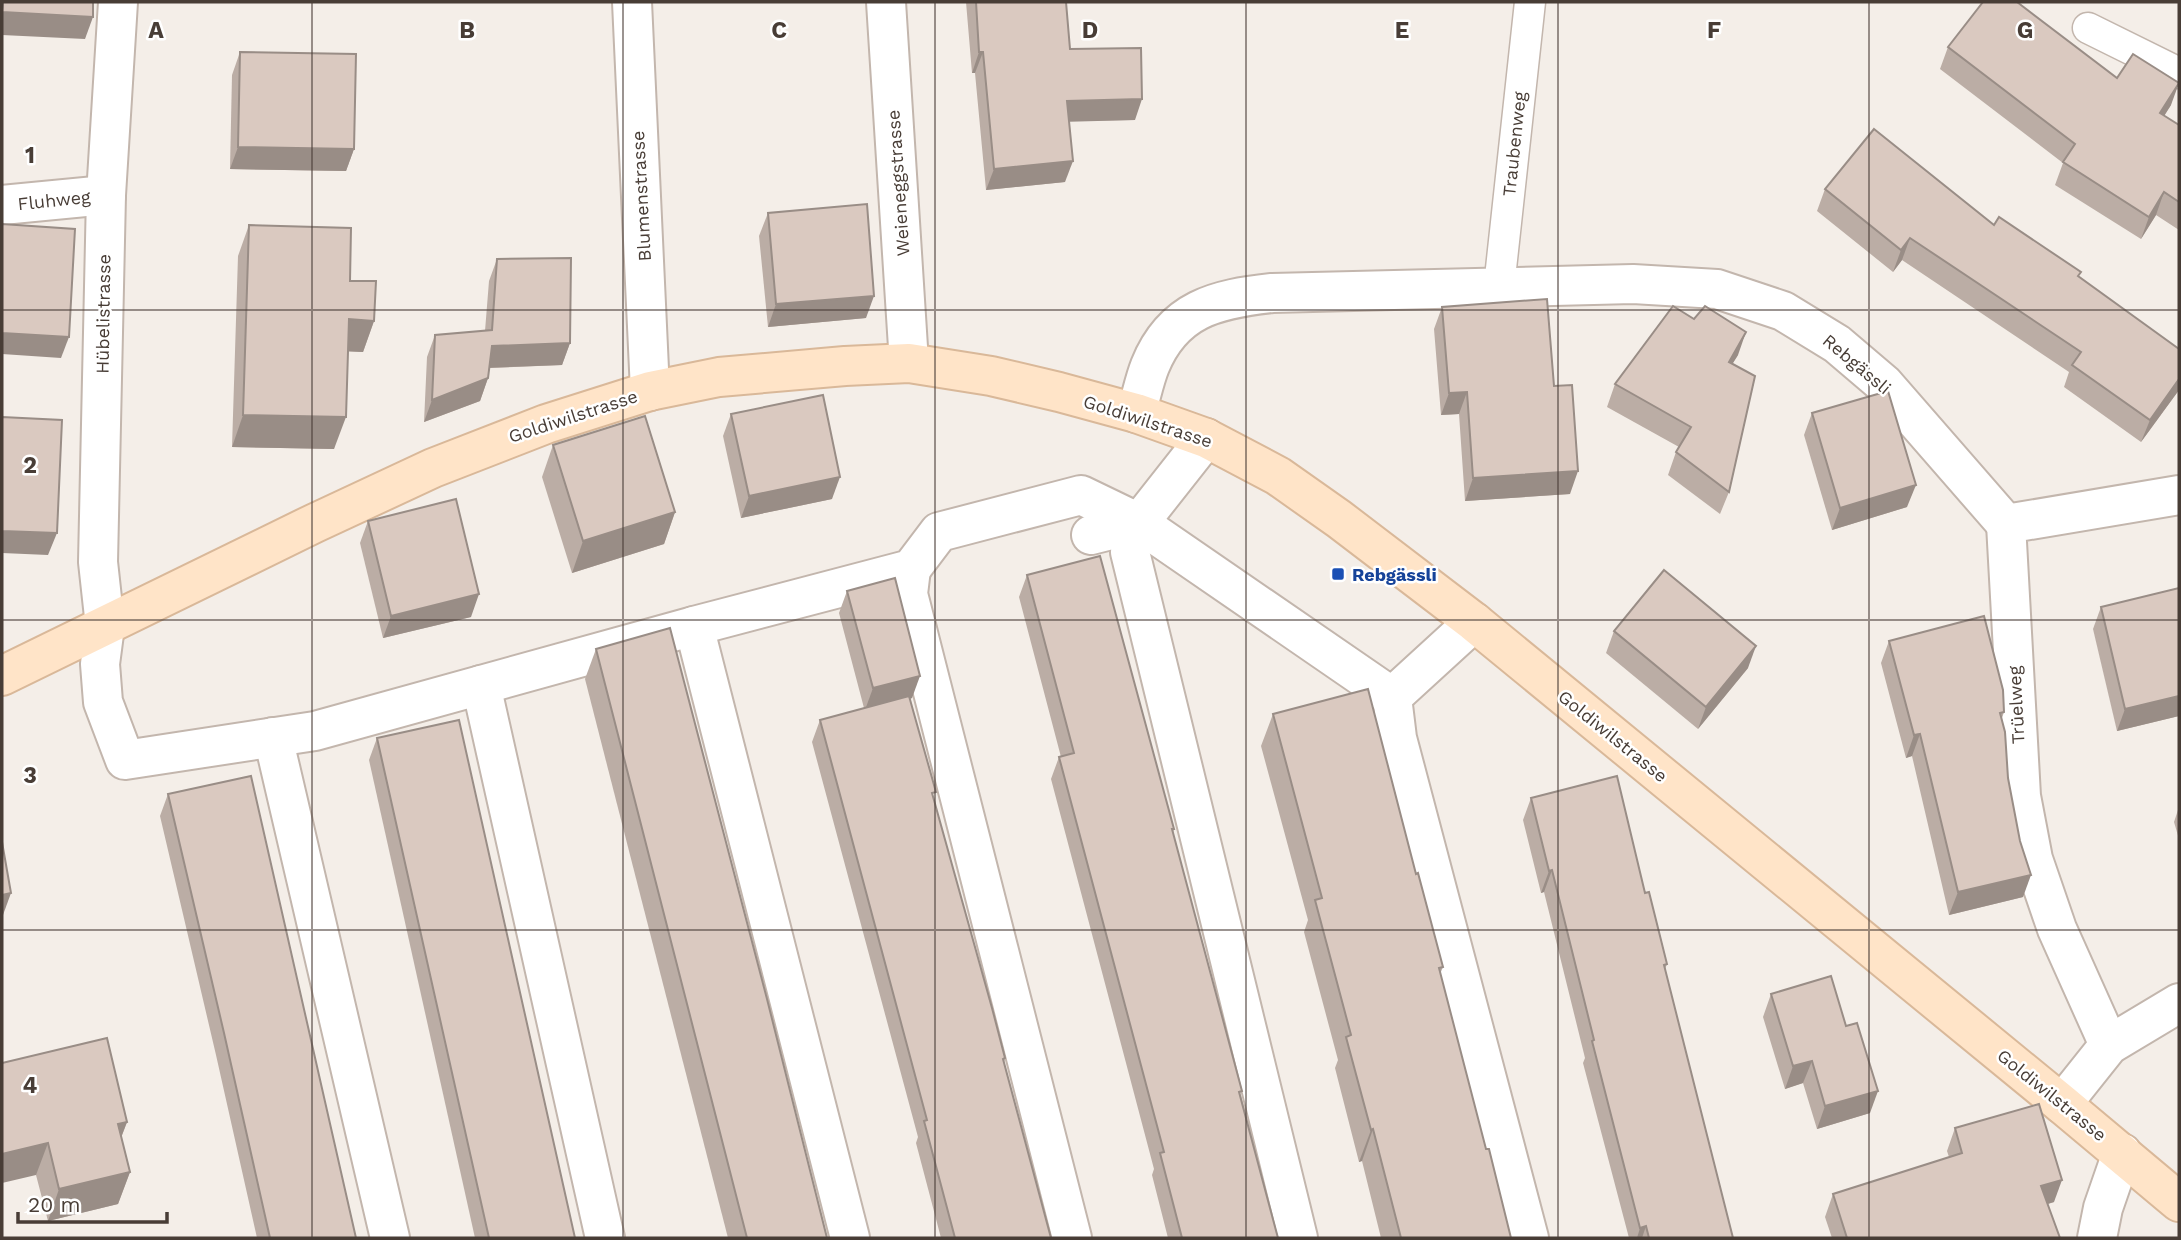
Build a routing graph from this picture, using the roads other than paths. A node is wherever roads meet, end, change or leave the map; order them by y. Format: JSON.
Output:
{"nodes":[{"id":1,"x":118,"y":2,"type":"edge"},
{"id":2,"x":632,"y":2,"type":"edge"},
{"id":3,"x":886,"y":2,"type":"edge"},
{"id":4,"x":1530,"y":2,"type":"edge"},
{"id":5,"x":2088,"y":28,"type":"dead end"},
{"id":6,"x":2179,"y":73,"type":"edge"},
{"id":7,"x":106,"y":195,"type":"junction"},
{"id":8,"x":2,"y":205,"type":"edge"},
{"id":9,"x":1499,"y":287,"type":"junction"},
{"id":10,"x":909,"y":363,"type":"junction"},
{"id":11,"x":650,"y":391,"type":"junction"},
{"id":12,"x":1136,"y":413,"type":"junction"},
{"id":13,"x":1206,"y":438,"type":"junction"},
{"id":14,"x":2179,"y":495,"type":"edge"},
{"id":15,"x":1139,"y":523,"type":"junction"},
{"id":16,"x":2006,"y":524,"type":"junction"},
{"id":17,"x":1091,"y":535,"type":"dead end"},
{"id":18,"x":911,"y":569,"type":"junction"},
{"id":19,"x":1474,"y":622,"type":"junction"},
{"id":20,"x":105,"y":626,"type":"junction"},
{"id":21,"x":694,"y":626,"type":"junction"},
{"id":22,"x":2,"y":676,"type":"edge"},
{"id":23,"x":481,"y":685,"type":"junction"},
{"id":24,"x":1392,"y":697,"type":"junction"},
{"id":25,"x":273,"y":737,"type":"junction"},
{"id":26,"x":2179,"y":1003,"type":"edge"},
{"id":27,"x":2109,"y":1045,"type":"junction"},
{"id":28,"x":2062,"y":1104,"type":"junction"},
{"id":29,"x":2122,"y":1153,"type":"junction"},
{"id":30,"x":2179,"y":1202,"type":"edge"},
{"id":31,"x":390,"y":1238,"type":"edge"},
{"id":32,"x":605,"y":1238,"type":"edge"},
{"id":33,"x":850,"y":1238,"type":"edge"},
{"id":34,"x":1072,"y":1238,"type":"edge"},
{"id":35,"x":1298,"y":1238,"type":"edge"},
{"id":36,"x":1529,"y":1238,"type":"edge"},
{"id":37,"x":2097,"y":1238,"type":"edge"}],
"edges":[{"from":1,"to":7,"type":"street","name":"Hübelistrasse"},
{"from":2,"to":11,"type":"street","name":"Blumenstrasse"},
{"from":3,"to":10,"type":"street","name":"Weieneggstrasse"},
{"from":4,"to":9,"type":"lane","name":"Traubenweg"},
{"from":5,"to":6,"type":"lane"},
{"from":7,"to":8,"type":"street","name":"Fluhweg"},
{"from":7,"to":20,"type":"street","name":"Hübelistrasse"},
{"from":9,"to":12,"type":"street","name":"Rebgässli"},
{"from":9,"to":16,"type":"street","name":"Rebgässli"},
{"from":10,"to":11,"type":"street","name":"Goldiwilstrasse"},
{"from":10,"to":12,"type":"street","name":"Goldiwilstrasse"},
{"from":11,"to":20,"type":"street","name":"Goldiwilstrasse"},
{"from":12,"to":13,"type":"street","name":"Goldiwilstrasse"},
{"from":13,"to":15,"type":"street"},
{"from":13,"to":19,"type":"street","name":"Goldiwilstrasse"},
{"from":14,"to":16,"type":"street"},
{"from":15,"to":17,"type":"street"},
{"from":15,"to":18,"type":"street"},
{"from":15,"to":24,"type":"street"},
{"from":15,"to":35,"type":"street"},
{"from":16,"to":27,"type":"street","name":"Trüelweg"},
{"from":18,"to":21,"type":"street"},
{"from":18,"to":34,"type":"street"},
{"from":19,"to":24,"type":"street"},
{"from":19,"to":28,"type":"street","name":"Goldiwilstrasse"},
{"from":20,"to":22,"type":"street","name":"Goldiwilstrasse"},
{"from":20,"to":25,"type":"street","name":"Hübelistrasse"},
{"from":21,"to":23,"type":"street"},
{"from":21,"to":33,"type":"street"},
{"from":23,"to":25,"type":"street"},
{"from":23,"to":32,"type":"street"},
{"from":24,"to":36,"type":"street"},
{"from":25,"to":31,"type":"street"},
{"from":26,"to":27,"type":"street"},
{"from":27,"to":28,"type":"street"},
{"from":28,"to":29,"type":"street","name":"Goldiwilstrasse"},
{"from":29,"to":30,"type":"street","name":"Goldiwilstrasse"},
{"from":29,"to":37,"type":"street"}]}
